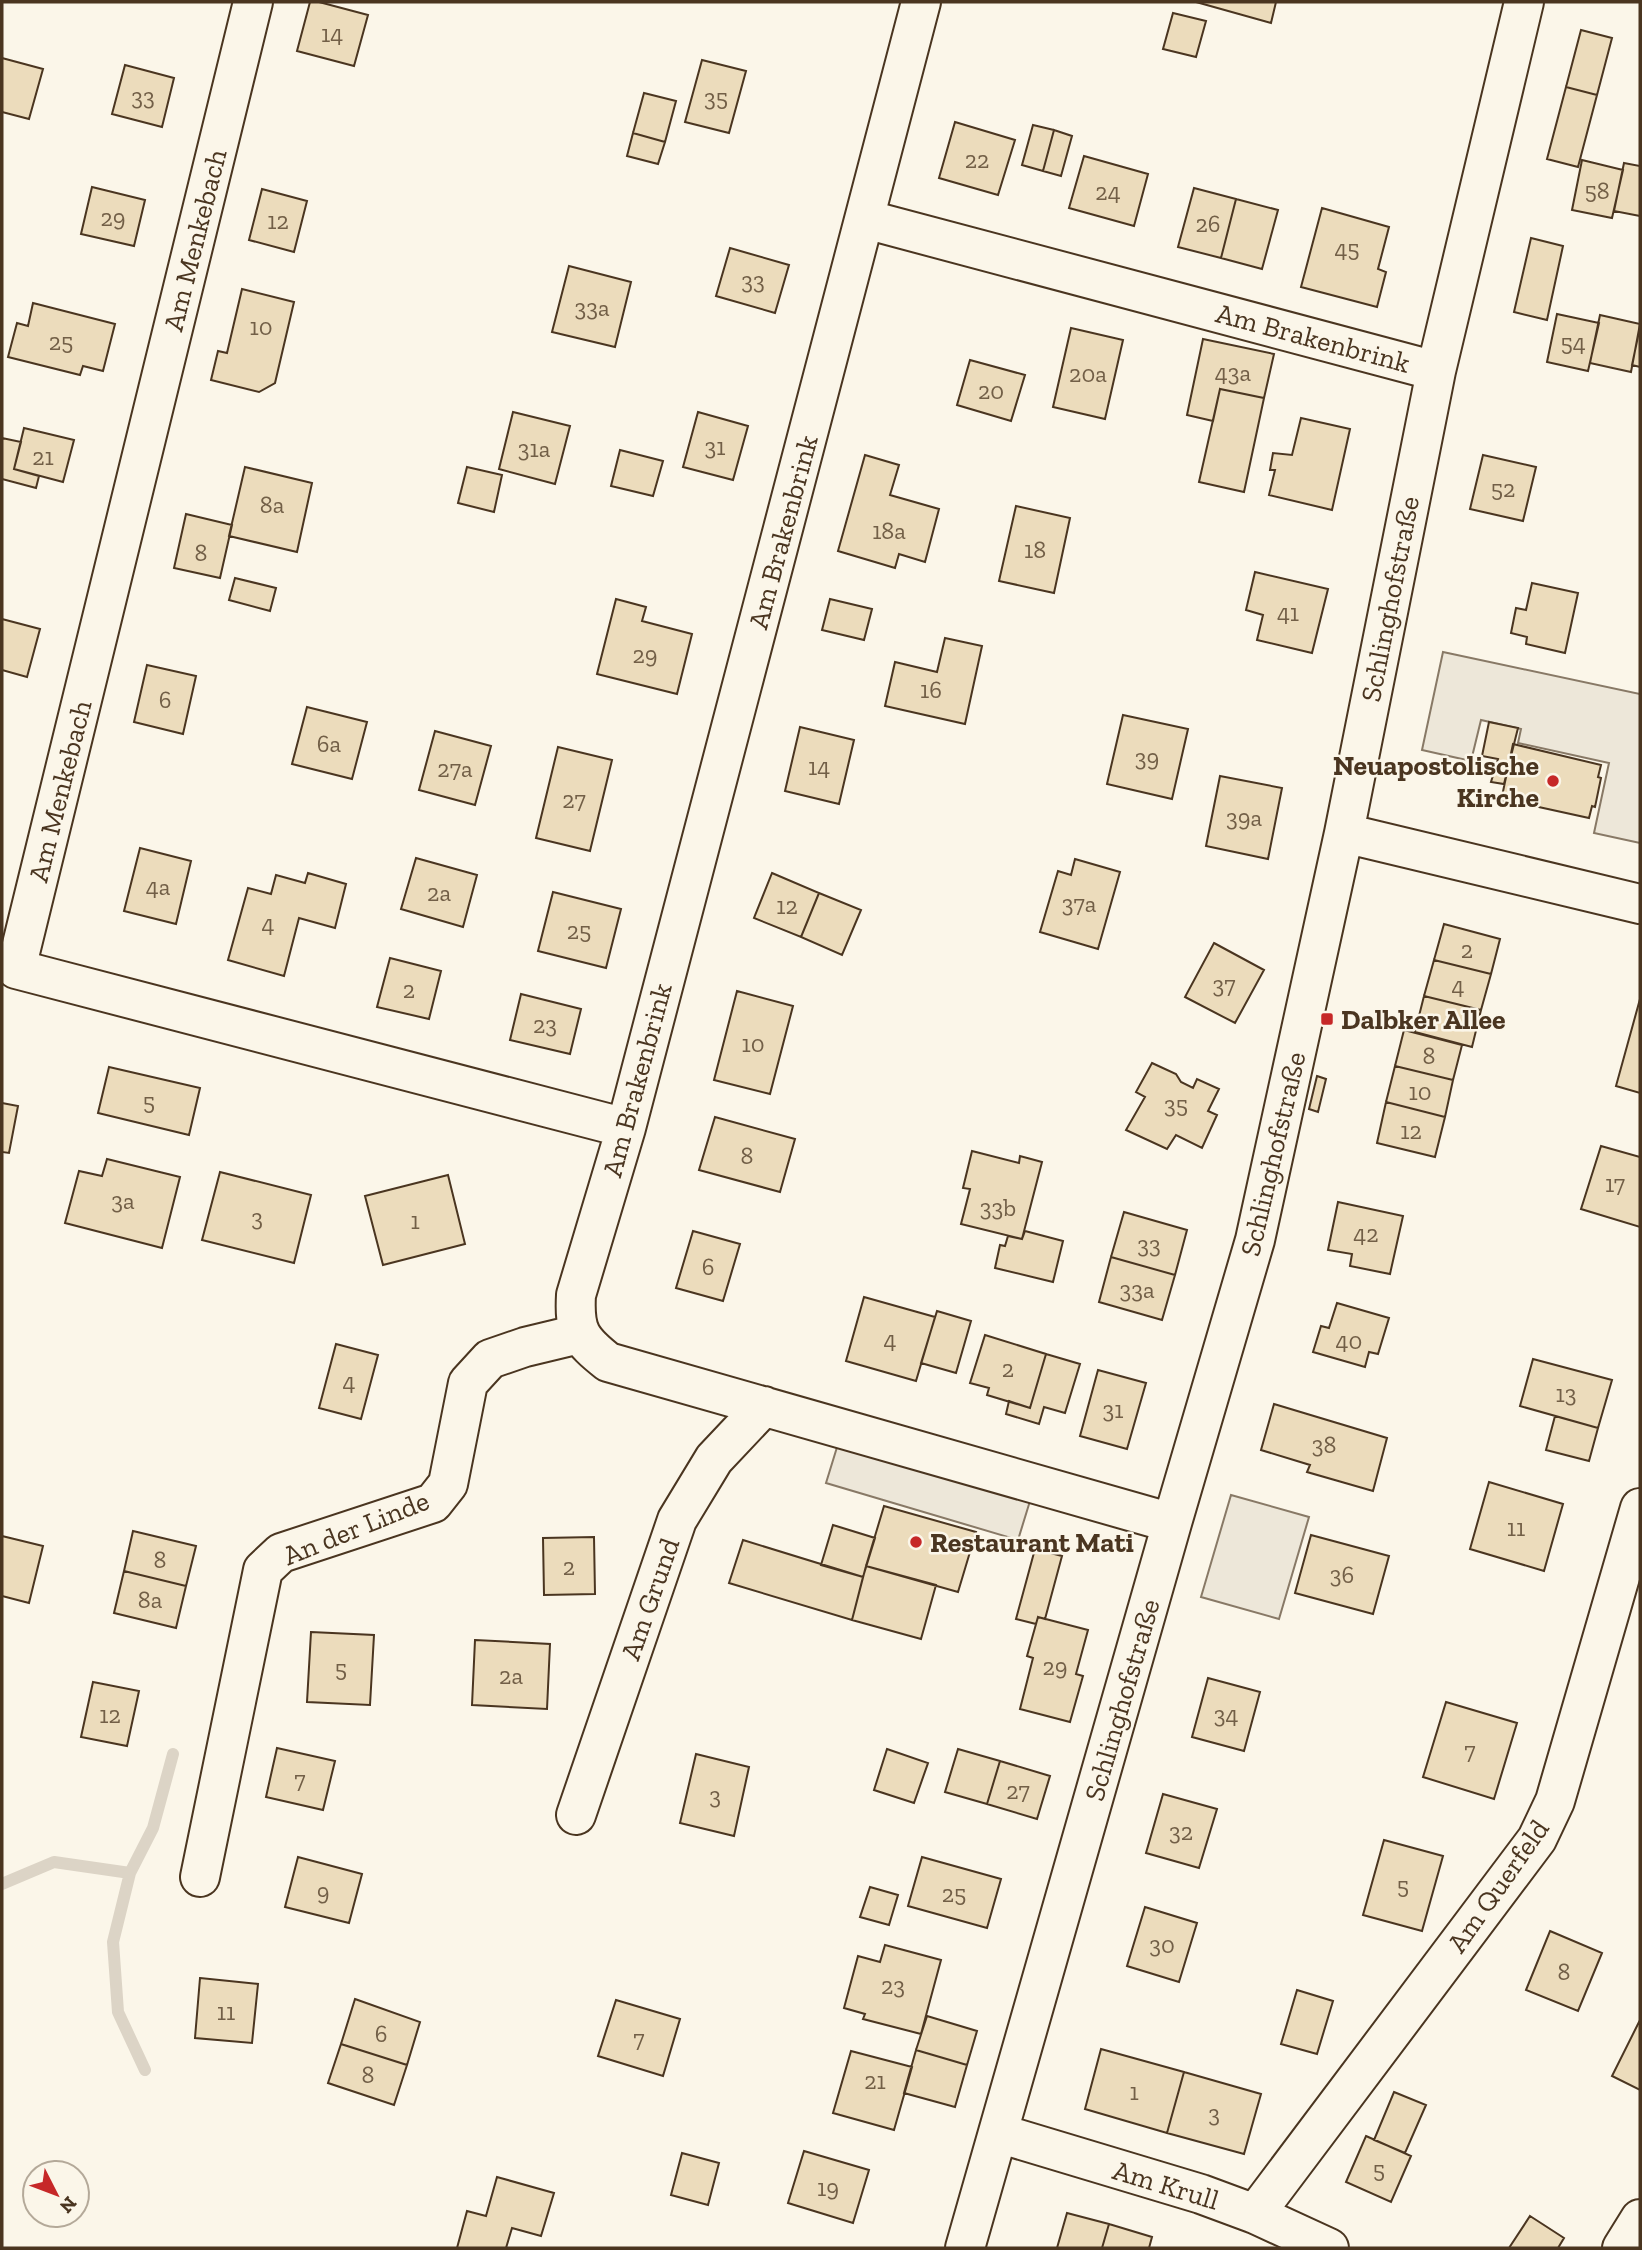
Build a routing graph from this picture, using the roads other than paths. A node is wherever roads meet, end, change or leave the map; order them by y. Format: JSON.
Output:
{"nodes":[{"id":1,"x":253,"y":2,"type":"edge"},
{"id":2,"x":921,"y":2,"type":"edge"},
{"id":3,"x":1524,"y":2,"type":"edge"},
{"id":4,"x":865,"y":219,"type":"junction"},
{"id":5,"x":1436,"y":371,"type":"junction"},
{"id":6,"x":1344,"y":833,"type":"junction"},
{"id":7,"x":1640,"y":904,"type":"edge"},
{"id":8,"x":625,"y":1128,"type":"junction"},
{"id":9,"x":579,"y":1334,"type":"junction"},
{"id":10,"x":764,"y":1406,"type":"junction"},
{"id":11,"x":1640,"y":1508,"type":"edge"},
{"id":12,"x":1172,"y":1523,"type":"junction"},
{"id":13,"x":576,"y":1815,"type":"dead end"},
{"id":14,"x":200,"y":1877,"type":"dead end"},
{"id":15,"x":998,"y":2133,"type":"junction"},
{"id":16,"x":1255,"y":2214,"type":"junction"},
{"id":17,"x":1640,"y":2219,"type":"edge"},
{"id":18,"x":965,"y":2248,"type":"edge"},
{"id":19,"x":1329,"y":2248,"type":"edge"},
{"id":20,"x":1622,"y":2248,"type":"edge"}],
"edges":[{"from":1,"to":8,"type":"street","name":"Am Menkebach"},
{"from":2,"to":4,"type":"street","name":"Am Brakenbrink"},
{"from":3,"to":5,"type":"street","name":"Schlinghofstraße"},
{"from":4,"to":5,"type":"street","name":"Am Brakenbrink"},
{"from":4,"to":8,"type":"street","name":"Am Brakenbrink"},
{"from":5,"to":6,"type":"street","name":"Schlinghofstraße"},
{"from":6,"to":7,"type":"street"},
{"from":6,"to":12,"type":"street","name":"Schlinghofstraße"},
{"from":8,"to":9,"type":"street","name":"Am Brakenbrink"},
{"from":9,"to":10,"type":"street"},
{"from":9,"to":14,"type":"street","name":"An der Linde"},
{"from":10,"to":12,"type":"street"},
{"from":10,"to":13,"type":"street","name":"Am Grund"},
{"from":11,"to":16,"type":"street","name":"Am Querfeld"},
{"from":12,"to":15,"type":"street","name":"Schlinghofstraße"},
{"from":15,"to":16,"type":"street","name":"Am Krull"},
{"from":15,"to":18,"type":"street","name":"Schlinghofstraße"},
{"from":16,"to":19,"type":"street","name":"Am Krull"},
{"from":17,"to":20,"type":"street"}]}
